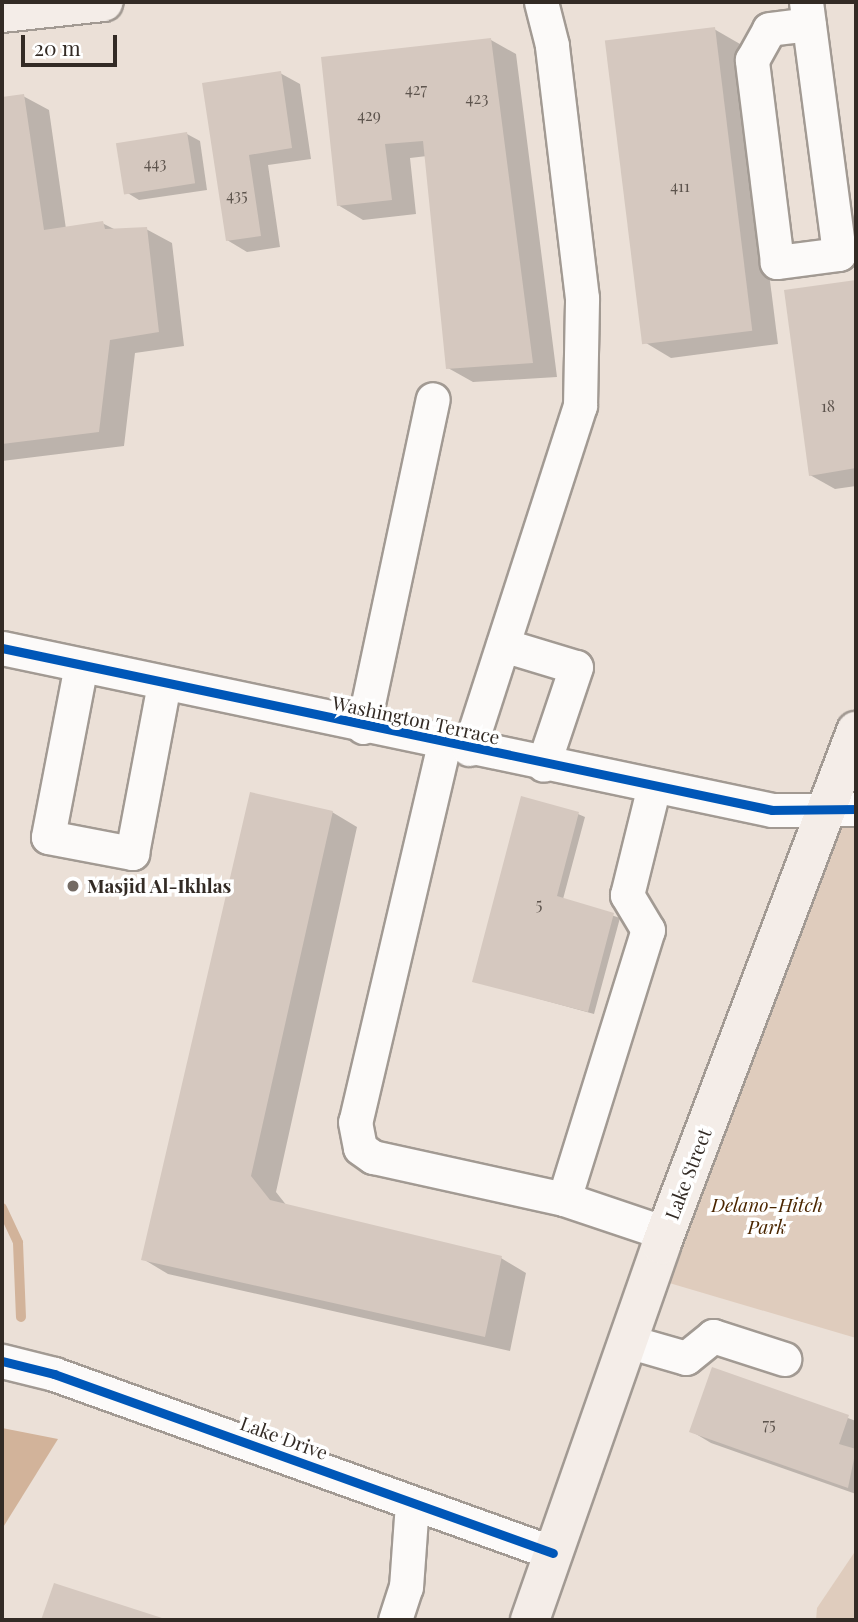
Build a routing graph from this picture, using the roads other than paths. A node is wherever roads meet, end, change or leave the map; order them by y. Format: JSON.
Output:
{"nodes":[{"id":1,"x":103,"y":2,"type":"edge"},
{"id":2,"x":541,"y":2,"type":"edge"},
{"id":3,"x":4,"y":9,"type":"edge"},
{"id":4,"x":807,"y":13,"type":"edge"},
{"id":5,"x":433,"y":399,"type":"dead end"},
{"id":6,"x":503,"y":645,"type":"junction"},
{"id":7,"x":2,"y":648,"type":"edge"},
{"id":8,"x":81,"y":665,"type":"junction"},
{"id":9,"x":164,"y":684,"type":"junction"},
{"id":10,"x":363,"y":727,"type":"junction"},
{"id":11,"x":856,"y":731,"type":"edge"},
{"id":12,"x":457,"y":746,"type":"junction"},
{"id":13,"x":543,"y":765,"type":"junction"},
{"id":14,"x":654,"y":786,"type":"junction"},
{"id":15,"x":841,"y":811,"type":"edge"},
{"id":16,"x":564,"y":1199,"type":"junction"},
{"id":17,"x":665,"y":1233,"type":"junction"},
{"id":18,"x":627,"y":1341,"type":"junction"},
{"id":19,"x":784,"y":1359,"type":"dead end"},
{"id":20,"x":2,"y":1361,"type":"edge"},
{"id":21,"x":412,"y":1503,"type":"junction"},
{"id":22,"x":553,"y":1553,"type":"junction"},
{"id":23,"x":395,"y":1620,"type":"edge"},
{"id":24,"x":530,"y":1620,"type":"edge"}],
"edges":[{"from":1,"to":3,"type":"main road"},
{"from":2,"to":6,"type":"street"},
{"from":4,"to":4,"type":"street"},
{"from":5,"to":10,"type":"street"},
{"from":6,"to":12,"type":"street"},
{"from":6,"to":13,"type":"street"},
{"from":7,"to":8,"type":"street","name":"Washington Terrace"},
{"from":8,"to":9,"type":"street","name":"Washington Terrace"},
{"from":8,"to":9,"type":"street"},
{"from":9,"to":10,"type":"street","name":"Washington Terrace"},
{"from":10,"to":12,"type":"street","name":"Washington Terrace"},
{"from":11,"to":15,"type":"main road","name":"Lake Street"},
{"from":12,"to":13,"type":"street","name":"Washington Terrace"},
{"from":12,"to":16,"type":"street"},
{"from":13,"to":14,"type":"street","name":"Washington Terrace"},
{"from":14,"to":15,"type":"street","name":"Washington Terrace"},
{"from":14,"to":16,"type":"street"},
{"from":15,"to":17,"type":"main road","name":"Lake Street"},
{"from":16,"to":17,"type":"street"},
{"from":17,"to":18,"type":"main road","name":"Lake Street"},
{"from":18,"to":19,"type":"street"},
{"from":18,"to":22,"type":"main road","name":"Lake Street"},
{"from":20,"to":21,"type":"street","name":"Lake Drive"},
{"from":21,"to":22,"type":"street","name":"Lake Drive"},
{"from":21,"to":23,"type":"street"},
{"from":22,"to":24,"type":"main road","name":"Lake Street"}]}
